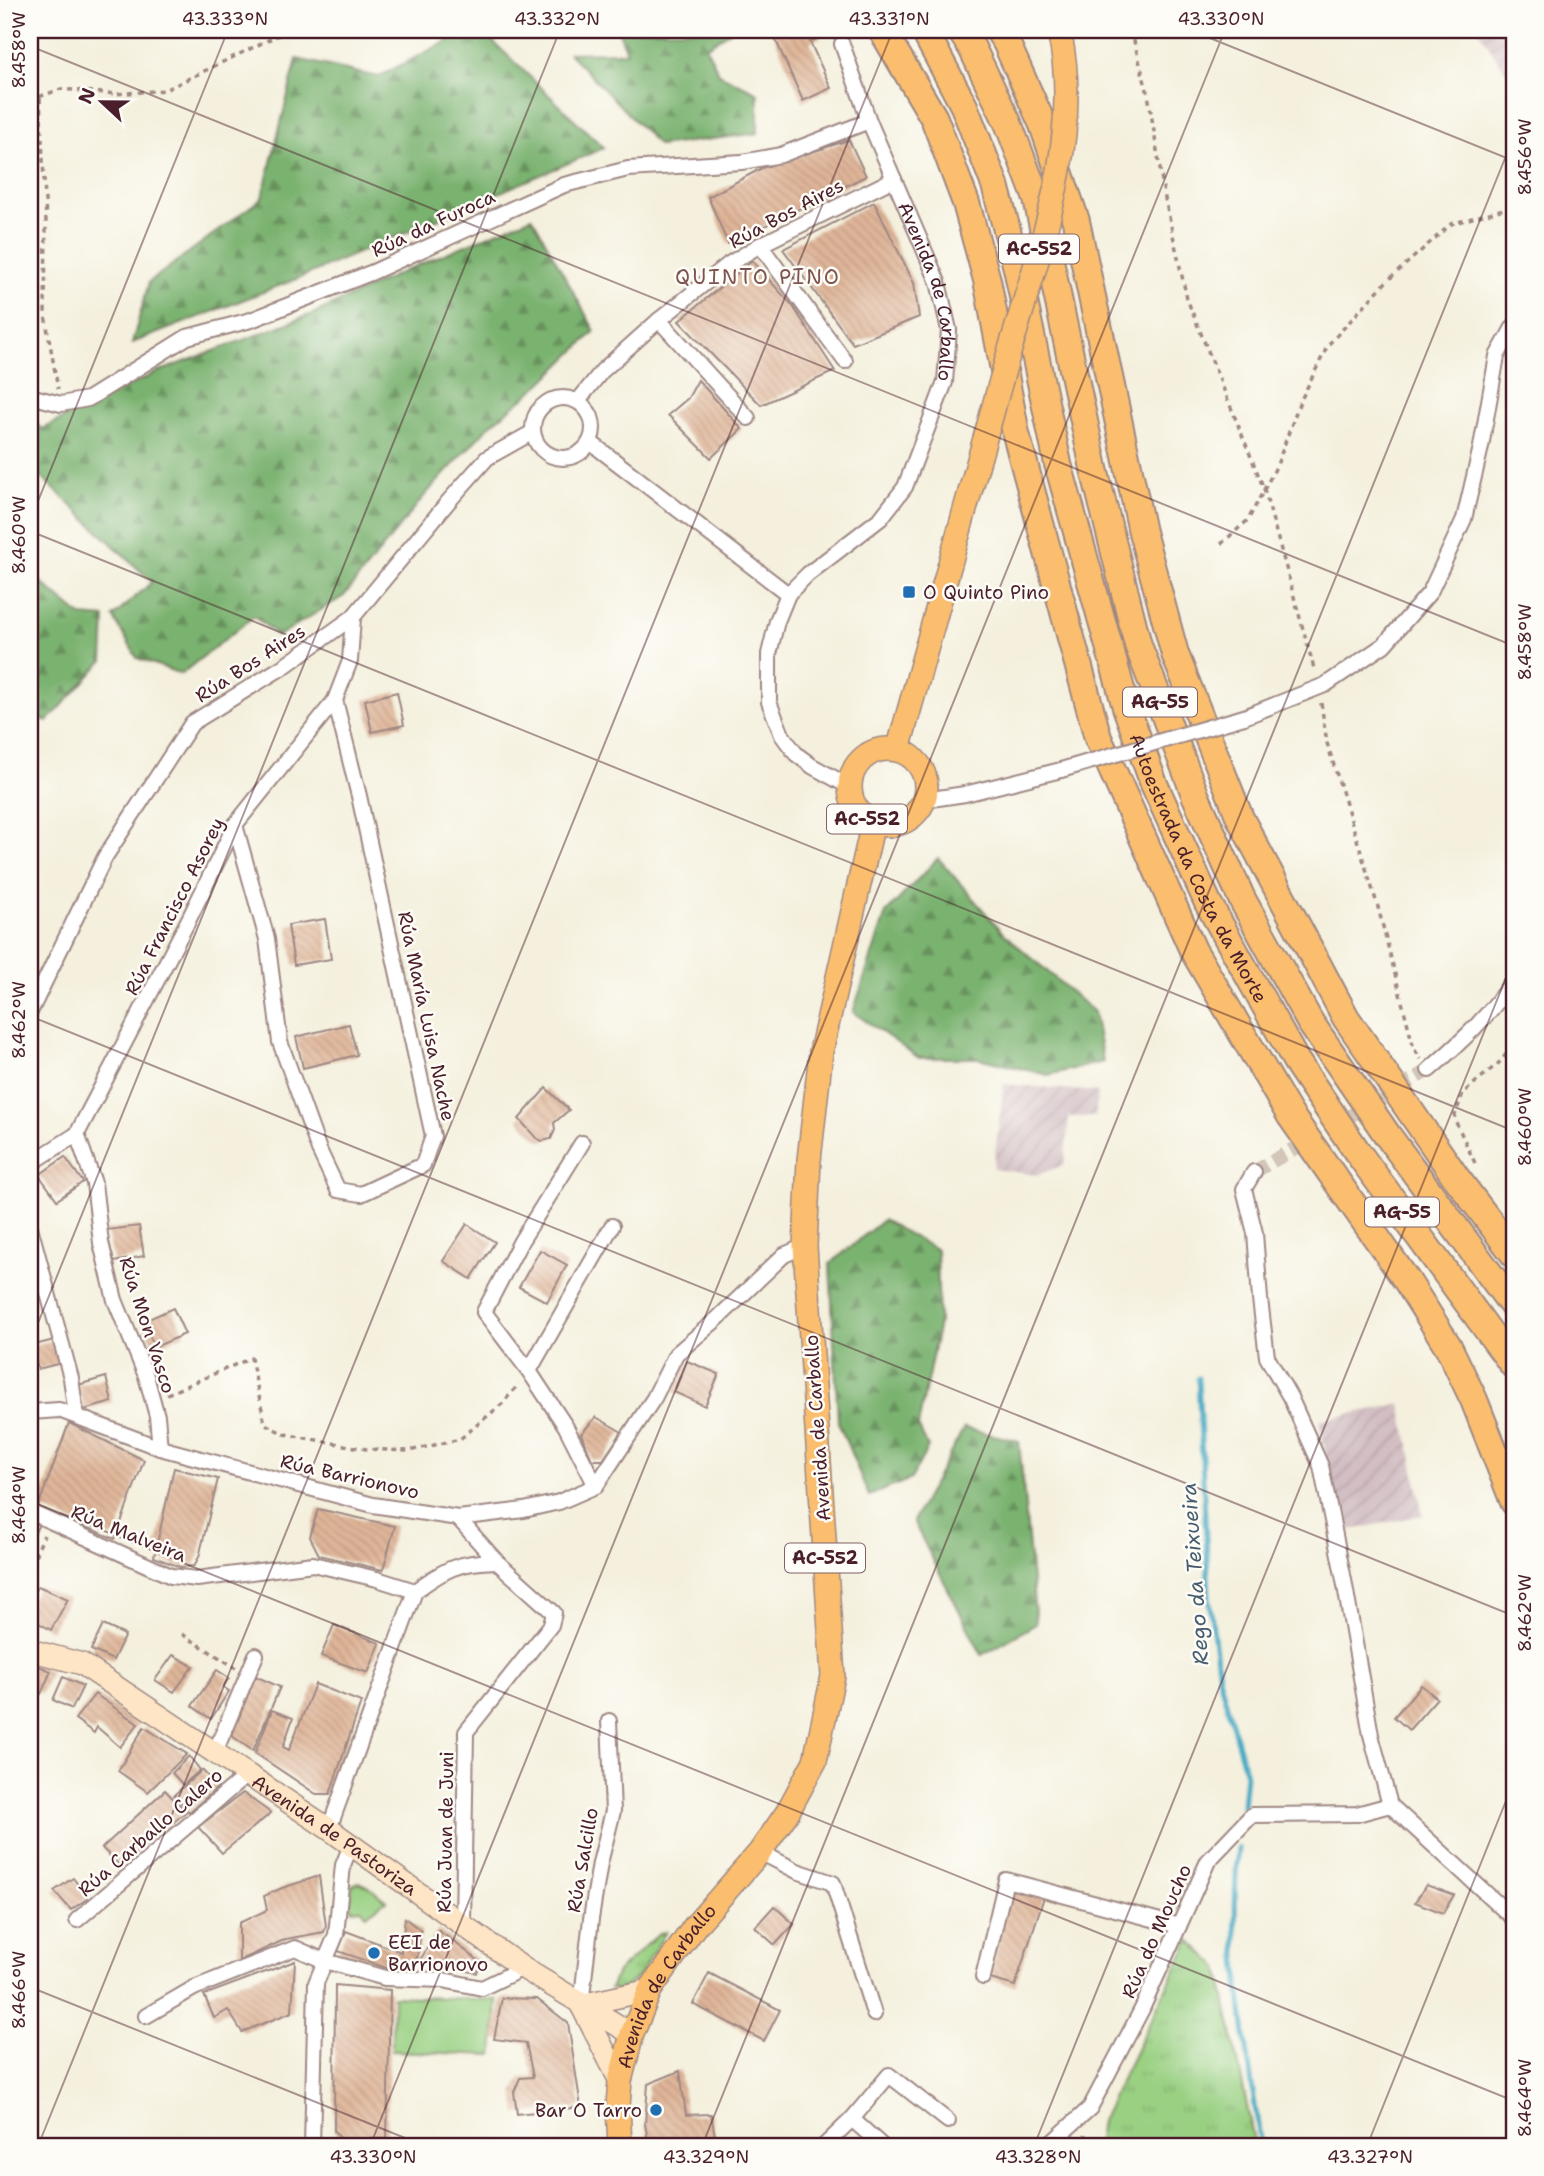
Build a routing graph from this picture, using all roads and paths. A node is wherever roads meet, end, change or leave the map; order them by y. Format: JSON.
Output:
{"nodes":[{"id":1,"x":289,"y":30,"type":"edge"},
{"id":2,"x":882,"y":30,"type":"edge"},
{"id":3,"x":924,"y":30,"type":"edge"},
{"id":4,"x":960,"y":30,"type":"edge"},
{"id":5,"x":998,"y":30,"type":"edge"},
{"id":6,"x":1131,"y":30,"type":"edge"},
{"id":7,"x":1059,"y":33,"type":"edge"},
{"id":8,"x":842,"y":44,"type":"dead end"},
{"id":9,"x":40,"y":98,"type":"junction"},
{"id":10,"x":30,"y":100,"type":"edge"},
{"id":11,"x":869,"y":121,"type":"junction"},
{"id":12,"x":894,"y":179,"type":"junction"},
{"id":13,"x":1514,"y":206,"type":"edge"},
{"id":14,"x":760,"y":245,"type":"junction"},
{"id":15,"x":659,"y":320,"type":"junction"},
{"id":16,"x":1514,"y":326,"type":"edge"},
{"id":17,"x":845,"y":361,"type":"dead end"},
{"id":18,"x":30,"y":396,"type":"edge"},
{"id":19,"x":578,"y":401,"type":"junction"},
{"id":20,"x":61,"y":404,"type":"junction"},
{"id":21,"x":748,"y":418,"type":"dead end"},
{"id":22,"x":533,"y":432,"type":"junction"},
{"id":23,"x":590,"y":442,"type":"junction"},
{"id":24,"x":1264,"y":489,"type":"junction"},
{"id":25,"x":1221,"y":544,"type":"dead end"},
{"id":26,"x":788,"y":594,"type":"junction"},
{"id":27,"x":353,"y":617,"type":"junction"},
{"id":28,"x":1319,"y":687,"type":"junction"},
{"id":29,"x":335,"y":700,"type":"junction"},
{"id":30,"x":898,"y":750,"type":"junction"},
{"id":31,"x":850,"y":787,"type":"junction"},
{"id":32,"x":925,"y":800,"type":"junction"},
{"id":33,"x":873,"y":823,"type":"junction"},
{"id":34,"x":235,"y":825,"type":"junction"},
{"id":35,"x":1514,"y":978,"type":"edge"},
{"id":36,"x":30,"y":1012,"type":"edge"},
{"id":37,"x":1514,"y":1043,"type":"edge"},
{"id":38,"x":1429,"y":1070,"type":"joint"},
{"id":39,"x":77,"y":1134,"type":"junction"},
{"id":40,"x":582,"y":1143,"type":"dead end"},
{"id":41,"x":30,"y":1164,"type":"edge"},
{"id":42,"x":1476,"y":1166,"type":"dead end"},
{"id":43,"x":1254,"y":1172,"type":"dead end"},
{"id":44,"x":611,"y":1226,"type":"dead end"},
{"id":45,"x":30,"y":1227,"type":"edge"},
{"id":46,"x":805,"y":1246,"type":"junction"},
{"id":47,"x":1514,"y":1254,"type":"edge"},
{"id":48,"x":1514,"y":1307,"type":"edge"},
{"id":49,"x":1514,"y":1366,"type":"edge"},
{"id":50,"x":530,"y":1371,"type":"junction"},
{"id":51,"x":153,"y":1400,"type":"junction"},
{"id":52,"x":30,"y":1412,"type":"edge"},
{"id":53,"x":76,"y":1415,"type":"junction"},
{"id":54,"x":160,"y":1448,"type":"junction"},
{"id":55,"x":596,"y":1486,"type":"junction"},
{"id":56,"x":1514,"y":1502,"type":"edge"},
{"id":57,"x":30,"y":1511,"type":"edge"},
{"id":58,"x":458,"y":1518,"type":"junction"},
{"id":59,"x":44,"y":1535,"type":"dead end"},
{"id":60,"x":34,"y":1556,"type":"dead end"},
{"id":61,"x":496,"y":1561,"type":"junction"},
{"id":62,"x":415,"y":1591,"type":"junction"},
{"id":63,"x":182,"y":1634,"type":"dead end"},
{"id":64,"x":30,"y":1650,"type":"edge"},
{"id":65,"x":256,"y":1655,"type":"dead end"},
{"id":66,"x":238,"y":1669,"type":"dead end"},
{"id":67,"x":609,"y":1721,"type":"dead end"},
{"id":68,"x":215,"y":1752,"type":"junction"},
{"id":69,"x":248,"y":1774,"type":"junction"},
{"id":70,"x":1390,"y":1804,"type":"junction"},
{"id":71,"x":328,"y":1829,"type":"junction"},
{"id":72,"x":351,"y":1845,"type":"junction"},
{"id":73,"x":760,"y":1852,"type":"junction"},
{"id":74,"x":1514,"y":1919,"type":"edge"},
{"id":75,"x":77,"y":1920,"type":"dead end"},
{"id":76,"x":463,"y":1924,"type":"junction"},
{"id":77,"x":1179,"y":1926,"type":"junction"},
{"id":78,"x":325,"y":1961,"type":"junction"},
{"id":79,"x":523,"y":1968,"type":"junction"},
{"id":80,"x":983,"y":1977,"type":"dead end"},
{"id":81,"x":650,"y":1990,"type":"junction"},
{"id":82,"x":581,"y":2005,"type":"junction"},
{"id":83,"x":874,"y":2014,"type":"dead end"},
{"id":84,"x":146,"y":2016,"type":"dead end"},
{"id":85,"x":632,"y":2034,"type":"junction"},
{"id":86,"x":620,"y":2081,"type":"junction"},
{"id":87,"x":852,"y":2119,"type":"junction"},
{"id":88,"x":948,"y":2121,"type":"dead end"},
{"id":89,"x":312,"y":2146,"type":"edge"},
{"id":90,"x":620,"y":2146,"type":"edge"},
{"id":91,"x":824,"y":2146,"type":"edge"},
{"id":92,"x":882,"y":2146,"type":"edge"},
{"id":93,"x":1048,"y":2146,"type":"edge"}],
"edges":[{"from":1,"to":9,"type":"path"},
{"from":2,"to":56,"type":"highway"},
{"from":3,"to":49,"type":"highway","name":"Autoestrada da Costa da Morte","number":"AG-55"},
{"from":4,"to":48,"type":"highway","name":"Autoestrada da Costa da Morte","number":"AG-55"},
{"from":5,"to":47,"type":"highway"},
{"from":6,"to":24,"type":"path"},
{"from":7,"to":30,"type":"main road","number":"AC-552","bridge":true},
{"from":8,"to":11,"type":"street","name":"Avenida de Carballo"},
{"from":9,"to":10,"type":"path"},
{"from":9,"to":20,"type":"path"},
{"from":11,"to":12,"type":"street","name":"Avenida de Carballo"},
{"from":11,"to":20,"type":"street","name":"Rúa da Furoca"},
{"from":12,"to":14,"type":"street","name":"Rúa Bos Aires"},
{"from":12,"to":26,"type":"street","name":"Avenida de Carballo"},
{"from":13,"to":24,"type":"path"},
{"from":14,"to":15,"type":"street","name":"Rúa Bos Aires"},
{"from":14,"to":17,"type":"street"},
{"from":15,"to":19,"type":"street","name":"Rúa Bos Aires"},
{"from":15,"to":21,"type":"street"},
{"from":16,"to":28,"type":"street"},
{"from":18,"to":20,"type":"street","name":"Rúa da Furoca"},
{"from":19,"to":22,"type":"street"},
{"from":19,"to":23,"type":"street"},
{"from":22,"to":23,"type":"street"},
{"from":22,"to":27,"type":"street","name":"Rúa Bos Aires"},
{"from":23,"to":26,"type":"street"},
{"from":24,"to":25,"type":"path"},
{"from":24,"to":28,"type":"path"},
{"from":26,"to":31,"type":"street","name":"Avenida de Carballo"},
{"from":27,"to":29,"type":"street","name":"Rúa Francisco Asorey"},
{"from":27,"to":36,"type":"street","name":"Rúa Bos Aires"},
{"from":28,"to":32,"type":"street","bridge":true},
{"from":28,"to":38,"type":"path"},
{"from":29,"to":34,"type":"street","name":"Rúa Francisco Asorey"},
{"from":29,"to":34,"type":"street","name":"Rúa María Luisa Nache"},
{"from":30,"to":31,"type":"main road","number":"AC-552"},
{"from":30,"to":32,"type":"main road","number":"AC-552"},
{"from":31,"to":33,"type":"main road","number":"AC-552"},
{"from":32,"to":33,"type":"main road","number":"AC-552"},
{"from":33,"to":46,"type":"main road","name":"Avenida de Carballo","number":"AC-552"},
{"from":34,"to":39,"type":"street","name":"Rúa Francisco Asorey"},
{"from":35,"to":38,"type":"street"},
{"from":37,"to":42,"type":"path"},
{"from":39,"to":41,"type":"street","name":"Rúa Francisco Asorey"},
{"from":39,"to":51,"type":"street","name":"Rúa Mon Vasco"},
{"from":40,"to":50,"type":"street"},
{"from":43,"to":70,"type":"street"},
{"from":44,"to":50,"type":"street"},
{"from":45,"to":53,"type":"street"},
{"from":46,"to":55,"type":"street"},
{"from":46,"to":73,"type":"main road","name":"Avenida de Carballo","number":"AC-552"},
{"from":50,"to":51,"type":"path"},
{"from":50,"to":55,"type":"street"},
{"from":51,"to":54,"type":"street","name":"Rúa Mon Vasco"},
{"from":52,"to":53,"type":"street","name":"Rúa Barrionovo"},
{"from":53,"to":54,"type":"street","name":"Rúa Barrionovo"},
{"from":54,"to":58,"type":"street","name":"Rúa Barrionovo"},
{"from":55,"to":58,"type":"street","name":"Rúa Barrionovo"},
{"from":57,"to":62,"type":"street","name":"Rúa Malveira"},
{"from":58,"to":61,"type":"street","name":"Rúa Juan de Juni"},
{"from":59,"to":60,"type":"path"},
{"from":61,"to":62,"type":"street"},
{"from":61,"to":76,"type":"street","name":"Rúa Juan de Juni"},
{"from":62,"to":71,"type":"street"},
{"from":63,"to":66,"type":"path"},
{"from":64,"to":68,"type":"street","name":"Avenida de Pastoriza"},
{"from":65,"to":68,"type":"street"},
{"from":67,"to":82,"type":"street","name":"Rúa Salcillo"},
{"from":68,"to":69,"type":"street","name":"Avenida de Pastoriza"},
{"from":69,"to":71,"type":"street","name":"Avenida de Pastoriza"},
{"from":69,"to":75,"type":"street","name":"Rúa Carballo Calero"},
{"from":70,"to":74,"type":"street"},
{"from":70,"to":77,"type":"street","name":"Rúa do Moucho"},
{"from":71,"to":72,"type":"street","name":"Avenida de Pastoriza"},
{"from":72,"to":76,"type":"street","name":"Avenida de Pastoriza"},
{"from":72,"to":78,"type":"street"},
{"from":73,"to":81,"type":"main road","name":"Avenida de Carballo","number":"AC-552"},
{"from":73,"to":83,"type":"street"},
{"from":76,"to":79,"type":"street","name":"Avenida de Pastoriza"},
{"from":77,"to":80,"type":"street"},
{"from":77,"to":93,"type":"street","name":"Rúa do Moucho"},
{"from":78,"to":79,"type":"street"},
{"from":78,"to":84,"type":"street"},
{"from":78,"to":89,"type":"street"},
{"from":79,"to":82,"type":"street","name":"Avenida de Pastoriza"},
{"from":81,"to":82,"type":"street"},
{"from":81,"to":85,"type":"main road","name":"Avenida de Carballo","number":"AC-552"},
{"from":82,"to":85,"type":"street","name":"Avenida de Pastoriza"},
{"from":82,"to":86,"type":"street"},
{"from":85,"to":86,"type":"main road","name":"Avenida de Carballo","number":"AC-552"},
{"from":86,"to":90,"type":"main road","name":"Avenida de Carballo","number":"AC-552"},
{"from":87,"to":88,"type":"street"},
{"from":87,"to":91,"type":"street"},
{"from":87,"to":92,"type":"street"}]}
